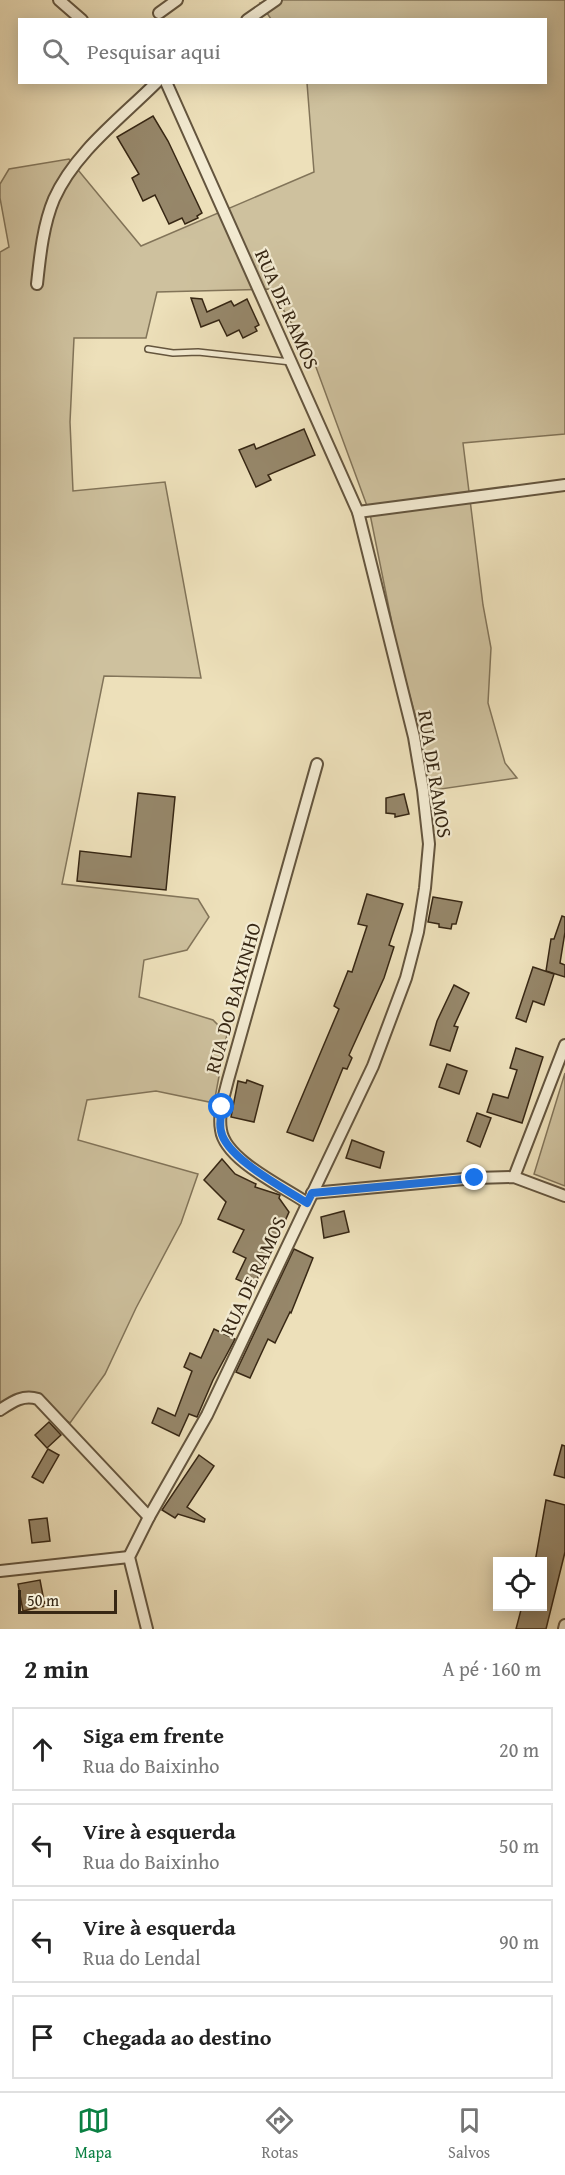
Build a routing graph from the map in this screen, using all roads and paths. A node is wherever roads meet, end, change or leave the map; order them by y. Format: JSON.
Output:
{"nodes":[{"id":1,"x":58,"y":0,"type":"edge"},
{"id":2,"x":159,"y":0,"type":"edge"},
{"id":3,"x":177,"y":0,"type":"edge"},
{"id":4,"x":276,"y":0,"type":"edge"},
{"id":5,"x":160,"y":16,"type":"edge"},
{"id":6,"x":80,"y":18,"type":"edge"},
{"id":7,"x":250,"y":18,"type":"edge"},
{"id":8,"x":155,"y":84,"type":"edge"},
{"id":9,"x":167,"y":84,"type":"edge"},
{"id":10,"x":37,"y":284,"type":"dead end"},
{"id":11,"x":148,"y":349,"type":"dead end"},
{"id":12,"x":291,"y":362,"type":"junction"},
{"id":13,"x":565,"y":485,"type":"edge"},
{"id":14,"x":358,"y":512,"type":"junction"},
{"id":15,"x":317,"y":764,"type":"dead end"},
{"id":16,"x":565,"y":1045,"type":"edge"},
{"id":17,"x":514,"y":1177,"type":"junction"},
{"id":18,"x":565,"y":1196,"type":"edge"},
{"id":19,"x":310,"y":1198,"type":"junction"},
{"id":20,"x":0,"y":1410,"type":"edge"},
{"id":21,"x":149,"y":1517,"type":"junction"},
{"id":22,"x":129,"y":1557,"type":"junction"},
{"id":23,"x":0,"y":1571,"type":"edge"},
{"id":24,"x":147,"y":1629,"type":"edge"}],
"edges":[{"from":1,"to":6,"type":"street"},
{"from":2,"to":5,"type":"street"},
{"from":3,"to":5,"type":"street"},
{"from":4,"to":7,"type":"street"},
{"from":8,"to":10,"type":"street"},
{"from":9,"to":12,"type":"street","name":"RUA DE RAMOS"},
{"from":11,"to":12,"type":"lane"},
{"from":12,"to":14,"type":"street","name":"RUA DE RAMOS"},
{"from":13,"to":14,"type":"street"},
{"from":14,"to":19,"type":"street","name":"RUA DE RAMOS"},
{"from":15,"to":19,"type":"street","name":"RUA DO BAIXINHO"},
{"from":16,"to":17,"type":"street"},
{"from":17,"to":18,"type":"street"},
{"from":17,"to":19,"type":"street"},
{"from":19,"to":21,"type":"street","name":"RUA DE RAMOS"},
{"from":20,"to":21,"type":"street"},
{"from":21,"to":22,"type":"street","name":"RUA DE RAMOS"},
{"from":22,"to":23,"type":"street"},
{"from":22,"to":24,"type":"street"}]}
